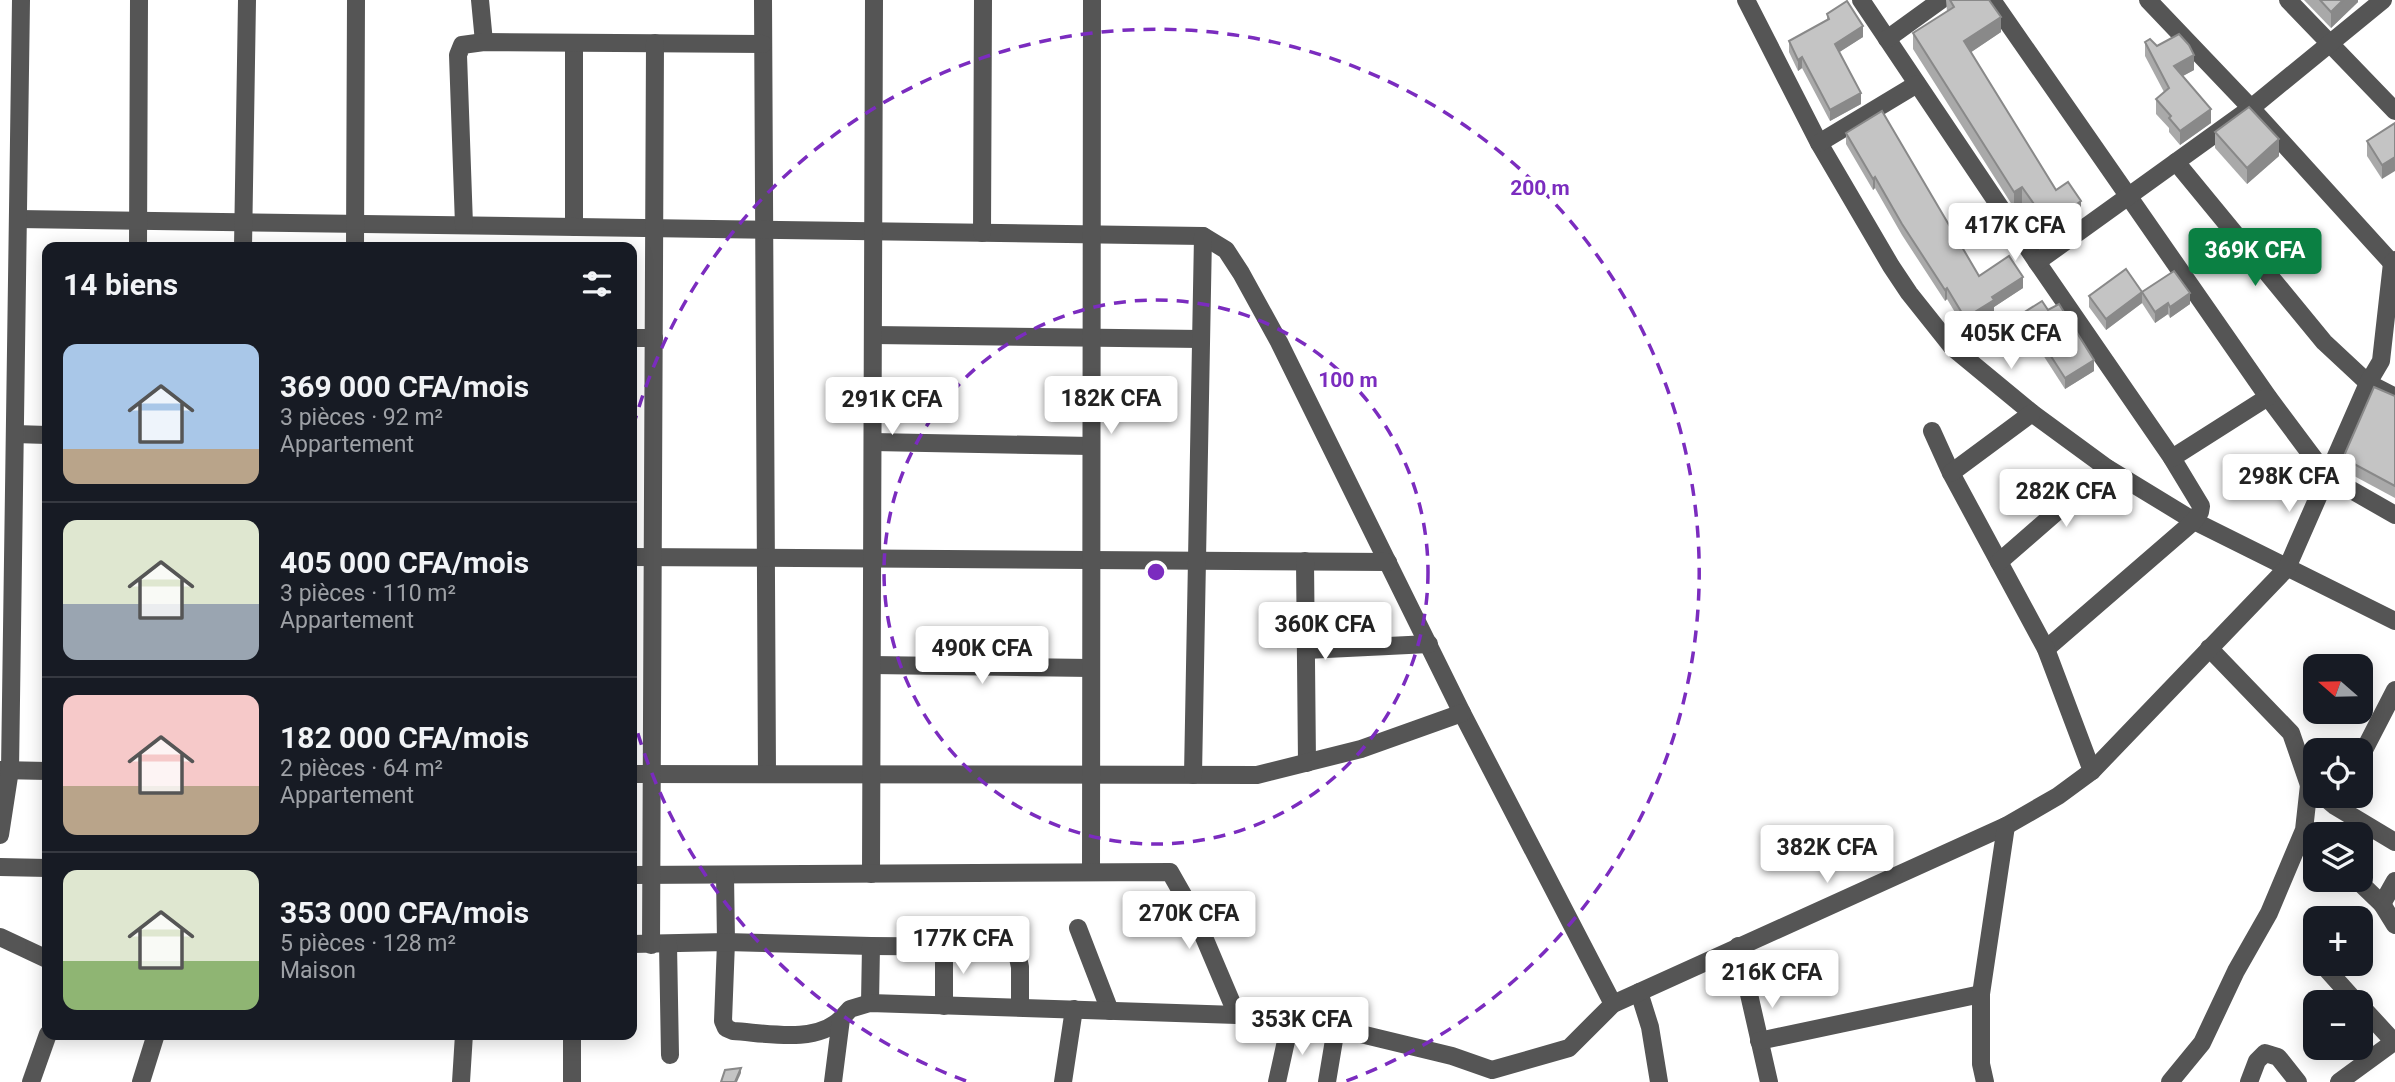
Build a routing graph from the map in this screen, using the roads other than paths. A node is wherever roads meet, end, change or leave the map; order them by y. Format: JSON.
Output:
{"nodes":[{"id":1,"x":21,"y":0,"type":"edge"},
{"id":2,"x":139,"y":0,"type":"edge"},
{"id":3,"x":247,"y":0,"type":"edge"},
{"id":4,"x":356,"y":0,"type":"edge"},
{"id":5,"x":480,"y":0,"type":"edge"},
{"id":6,"x":763,"y":0,"type":"edge"},
{"id":7,"x":874,"y":0,"type":"edge"},
{"id":8,"x":983,"y":0,"type":"edge"},
{"id":9,"x":1092,"y":0,"type":"edge"},
{"id":10,"x":1745,"y":0,"type":"edge"},
{"id":11,"x":1861,"y":0,"type":"edge"},
{"id":12,"x":1941,"y":0,"type":"edge"},
{"id":13,"x":1992,"y":0,"type":"edge"},
{"id":14,"x":2148,"y":0,"type":"edge"},
{"id":15,"x":2288,"y":0,"type":"edge"},
{"id":16,"x":2383,"y":0,"type":"edge"},
{"id":17,"x":1887,"y":39,"type":"junction"},
{"id":18,"x":484,"y":42,"type":"junction"},
{"id":19,"x":574,"y":43,"type":"junction"},
{"id":20,"x":655,"y":43,"type":"junction"},
{"id":21,"x":2330,"y":43,"type":"junction"},
{"id":22,"x":763,"y":44,"type":"junction"},
{"id":23,"x":1917,"y":84,"type":"junction"},
{"id":24,"x":2251,"y":108,"type":"junction"},
{"id":25,"x":2395,"y":111,"type":"edge"},
{"id":26,"x":1819,"y":143,"type":"junction"},
{"id":27,"x":2176,"y":162,"type":"junction"},
{"id":28,"x":2128,"y":197,"type":"junction"},
{"id":29,"x":18,"y":219,"type":"junction"},
{"id":30,"x":138,"y":221,"type":"junction"},
{"id":31,"x":242,"y":223,"type":"junction"},
{"id":32,"x":355,"y":224,"type":"junction"},
{"id":33,"x":464,"y":225,"type":"junction"},
{"id":34,"x":574,"y":227,"type":"junction"},
{"id":35,"x":654,"y":228,"type":"junction"},
{"id":36,"x":764,"y":230,"type":"junction"},
{"id":37,"x":873,"y":231,"type":"junction"},
{"id":38,"x":982,"y":233,"type":"junction"},
{"id":39,"x":1092,"y":234,"type":"junction"},
{"id":40,"x":1203,"y":236,"type":"junction"},
{"id":41,"x":138,"y":242,"type":"edge"},
{"id":42,"x":243,"y":242,"type":"edge"},
{"id":43,"x":355,"y":242,"type":"edge"},
{"id":44,"x":2393,"y":261,"type":"edge"},
{"id":45,"x":2037,"y":262,"type":"junction"},
{"id":46,"x":873,"y":335,"type":"junction"},
{"id":47,"x":1092,"y":336,"type":"junction"},
{"id":48,"x":637,"y":338,"type":"edge"},
{"id":49,"x":654,"y":338,"type":"junction"},
{"id":50,"x":1201,"y":339,"type":"junction"},
{"id":51,"x":2388,"y":361,"type":"edge"},
{"id":52,"x":2368,"y":383,"type":"junction"},
{"id":53,"x":2268,"y":397,"type":"junction"},
{"id":54,"x":2395,"y":397,"type":"edge"},
{"id":55,"x":2032,"y":413,"type":"junction"},
{"id":56,"x":1932,"y":431,"type":"dead end"},
{"id":57,"x":15,"y":434,"type":"junction"},
{"id":58,"x":42,"y":435,"type":"edge"},
{"id":59,"x":873,"y":442,"type":"junction"},
{"id":60,"x":1091,"y":446,"type":"junction"},
{"id":61,"x":2172,"y":458,"type":"junction"},
{"id":62,"x":2107,"y":468,"type":"junction"},
{"id":63,"x":1951,"y":473,"type":"junction"},
{"id":64,"x":2327,"y":476,"type":"junction"},
{"id":65,"x":2395,"y":515,"type":"edge"},
{"id":66,"x":2194,"y":521,"type":"junction"},
{"id":67,"x":637,"y":557,"type":"edge"},
{"id":68,"x":653,"y":557,"type":"junction"},
{"id":69,"x":766,"y":558,"type":"junction"},
{"id":70,"x":873,"y":559,"type":"junction"},
{"id":71,"x":1091,"y":560,"type":"junction"},
{"id":72,"x":1197,"y":561,"type":"junction"},
{"id":73,"x":1305,"y":561,"type":"junction"},
{"id":74,"x":1388,"y":562,"type":"junction"},
{"id":75,"x":1999,"y":562,"type":"junction"},
{"id":76,"x":2287,"y":568,"type":"junction"},
{"id":77,"x":2395,"y":621,"type":"edge"},
{"id":78,"x":1429,"y":645,"type":"junction"},
{"id":79,"x":2208,"y":648,"type":"junction"},
{"id":80,"x":2046,"y":649,"type":"junction"},
{"id":81,"x":1306,"y":650,"type":"junction"},
{"id":82,"x":872,"y":665,"type":"junction"},
{"id":83,"x":1091,"y":668,"type":"junction"},
{"id":84,"x":2395,"y":690,"type":"edge"},
{"id":85,"x":1462,"y":713,"type":"junction"},
{"id":86,"x":2370,"y":738,"type":"edge"},
{"id":87,"x":2303,"y":756,"type":"edge"},
{"id":88,"x":1307,"y":763,"type":"junction"},
{"id":89,"x":5,"y":770,"type":"edge"},
{"id":90,"x":42,"y":771,"type":"edge"},
{"id":91,"x":2092,"y":771,"type":"junction"},
{"id":92,"x":637,"y":774,"type":"edge"},
{"id":93,"x":652,"y":774,"type":"junction"},
{"id":94,"x":767,"y":774,"type":"junction"},
{"id":95,"x":872,"y":774,"type":"junction"},
{"id":96,"x":1091,"y":775,"type":"junction"},
{"id":97,"x":1193,"y":775,"type":"junction"},
{"id":98,"x":2344,"y":808,"type":"edge"},
{"id":99,"x":2006,"y":826,"type":"junction"},
{"id":100,"x":0,"y":835,"type":"edge"},
{"id":101,"x":2395,"y":842,"type":"edge"},
{"id":102,"x":2303,"y":847,"type":"edge"},
{"id":103,"x":0,"y":867,"type":"edge"},
{"id":104,"x":42,"y":868,"type":"edge"},
{"id":105,"x":1091,"y":872,"type":"junction"},
{"id":106,"x":725,"y":874,"type":"junction"},
{"id":107,"x":872,"y":874,"type":"junction"},
{"id":108,"x":637,"y":875,"type":"edge"},
{"id":109,"x":652,"y":875,"type":"junction"},
{"id":110,"x":2395,"y":881,"type":"edge"},
{"id":111,"x":2370,"y":892,"type":"edge"},
{"id":112,"x":2382,"y":904,"type":"junction"},
{"id":113,"x":2395,"y":925,"type":"edge"},
{"id":114,"x":1078,"y":928,"type":"dead end"},
{"id":115,"x":0,"y":937,"type":"edge"},
{"id":116,"x":726,"y":942,"type":"junction"},
{"id":117,"x":637,"y":944,"type":"edge"},
{"id":118,"x":660,"y":945,"type":"junction"},
{"id":119,"x":871,"y":946,"type":"junction"},
{"id":120,"x":1738,"y":946,"type":"junction"},
{"id":121,"x":944,"y":947,"type":"junction"},
{"id":122,"x":42,"y":957,"type":"edge"},
{"id":123,"x":2333,"y":976,"type":"edge"},
{"id":124,"x":2345,"y":990,"type":"edge"},
{"id":125,"x":1639,"y":992,"type":"junction"},
{"id":126,"x":1980,"y":994,"type":"junction"},
{"id":127,"x":870,"y":1003,"type":"junction"},
{"id":128,"x":1613,"y":1004,"type":"junction"},
{"id":129,"x":944,"y":1006,"type":"junction"},
{"id":130,"x":1020,"y":1007,"type":"junction"},
{"id":131,"x":1074,"y":1009,"type":"junction"},
{"id":132,"x":1110,"y":1011,"type":"junction"},
{"id":133,"x":1237,"y":1015,"type":"junction"},
{"id":134,"x":841,"y":1019,"type":"junction"},
{"id":135,"x":2373,"y":1020,"type":"edge"},
{"id":136,"x":1290,"y":1023,"type":"junction"},
{"id":137,"x":1336,"y":1028,"type":"junction"},
{"id":138,"x":46,"y":1040,"type":"edge"},
{"id":139,"x":154,"y":1040,"type":"edge"},
{"id":140,"x":464,"y":1040,"type":"edge"},
{"id":141,"x":572,"y":1040,"type":"edge"},
{"id":142,"x":1759,"y":1041,"type":"junction"},
{"id":143,"x":2394,"y":1042,"type":"edge"},
{"id":144,"x":670,"y":1055,"type":"dead end"},
{"id":145,"x":1492,"y":1076,"type":"edge"},
{"id":146,"x":2173,"y":1081,"type":"edge"},
{"id":147,"x":31,"y":1082,"type":"edge"},
{"id":148,"x":141,"y":1082,"type":"edge"},
{"id":149,"x":461,"y":1082,"type":"edge"},
{"id":150,"x":572,"y":1082,"type":"edge"},
{"id":151,"x":833,"y":1082,"type":"edge"},
{"id":152,"x":1063,"y":1082,"type":"edge"},
{"id":153,"x":1277,"y":1082,"type":"edge"},
{"id":154,"x":1327,"y":1082,"type":"edge"},
{"id":155,"x":1659,"y":1082,"type":"edge"},
{"id":156,"x":1769,"y":1082,"type":"edge"},
{"id":157,"x":1985,"y":1082,"type":"edge"},
{"id":158,"x":2249,"y":1082,"type":"edge"},
{"id":159,"x":2298,"y":1082,"type":"edge"},
{"id":160,"x":2339,"y":1082,"type":"edge"}],
"edges":[{"from":1,"to":29,"type":"street"},
{"from":2,"to":30,"type":"street"},
{"from":3,"to":31,"type":"street"},
{"from":4,"to":32,"type":"street"},
{"from":5,"to":18,"type":"street"},
{"from":6,"to":22,"type":"street"},
{"from":7,"to":37,"type":"street"},
{"from":8,"to":38,"type":"street"},
{"from":9,"to":39,"type":"street"},
{"from":10,"to":26,"type":"street"},
{"from":11,"to":17,"type":"street"},
{"from":12,"to":17,"type":"street"},
{"from":13,"to":28,"type":"street"},
{"from":14,"to":24,"type":"street"},
{"from":15,"to":21,"type":"street"},
{"from":16,"to":21,"type":"street"},
{"from":17,"to":23,"type":"street"},
{"from":18,"to":19,"type":"street"},
{"from":18,"to":33,"type":"street"},
{"from":19,"to":20,"type":"street"},
{"from":19,"to":34,"type":"street"},
{"from":20,"to":22,"type":"street"},
{"from":20,"to":35,"type":"street"},
{"from":21,"to":24,"type":"street"},
{"from":21,"to":25,"type":"street"},
{"from":22,"to":36,"type":"street"},
{"from":23,"to":26,"type":"street"},
{"from":23,"to":45,"type":"street"},
{"from":24,"to":27,"type":"street"},
{"from":24,"to":44,"type":"street"},
{"from":26,"to":55,"type":"street"},
{"from":27,"to":28,"type":"street"},
{"from":27,"to":52,"type":"street"},
{"from":28,"to":45,"type":"street"},
{"from":28,"to":53,"type":"street"},
{"from":29,"to":30,"type":"street"},
{"from":29,"to":57,"type":"street"},
{"from":30,"to":31,"type":"street"},
{"from":30,"to":41,"type":"street"},
{"from":31,"to":32,"type":"street"},
{"from":31,"to":42,"type":"street"},
{"from":32,"to":33,"type":"street"},
{"from":32,"to":43,"type":"street"},
{"from":33,"to":34,"type":"street"},
{"from":34,"to":35,"type":"street"},
{"from":35,"to":36,"type":"street"},
{"from":35,"to":49,"type":"street"},
{"from":36,"to":37,"type":"street"},
{"from":36,"to":69,"type":"street"},
{"from":37,"to":38,"type":"street"},
{"from":37,"to":46,"type":"street"},
{"from":38,"to":39,"type":"street"},
{"from":39,"to":40,"type":"street"},
{"from":39,"to":47,"type":"street"},
{"from":40,"to":50,"type":"street"},
{"from":40,"to":74,"type":"street"},
{"from":44,"to":51,"type":"street"},
{"from":45,"to":61,"type":"street"},
{"from":46,"to":47,"type":"street"},
{"from":46,"to":59,"type":"street"},
{"from":47,"to":50,"type":"street"},
{"from":47,"to":60,"type":"street"},
{"from":48,"to":49,"type":"street"},
{"from":49,"to":68,"type":"street"},
{"from":50,"to":72,"type":"street"},
{"from":51,"to":52,"type":"street"},
{"from":52,"to":54,"type":"street"},
{"from":52,"to":64,"type":"street"},
{"from":53,"to":61,"type":"street"},
{"from":53,"to":64,"type":"street"},
{"from":55,"to":62,"type":"street"},
{"from":55,"to":63,"type":"street"},
{"from":56,"to":63,"type":"street"},
{"from":57,"to":58,"type":"street"},
{"from":57,"to":89,"type":"street"},
{"from":59,"to":60,"type":"street"},
{"from":59,"to":70,"type":"street"},
{"from":60,"to":71,"type":"street"},
{"from":61,"to":66,"type":"street"},
{"from":62,"to":66,"type":"street"},
{"from":62,"to":75,"type":"street"},
{"from":63,"to":75,"type":"street"},
{"from":64,"to":65,"type":"street"},
{"from":64,"to":76,"type":"street"},
{"from":66,"to":76,"type":"street"},
{"from":66,"to":80,"type":"street"},
{"from":67,"to":68,"type":"street"},
{"from":68,"to":69,"type":"street"},
{"from":68,"to":93,"type":"street"},
{"from":69,"to":70,"type":"street"},
{"from":69,"to":94,"type":"street"},
{"from":70,"to":71,"type":"street"},
{"from":70,"to":82,"type":"street"},
{"from":71,"to":72,"type":"street"},
{"from":71,"to":83,"type":"street"},
{"from":72,"to":73,"type":"street"},
{"from":72,"to":97,"type":"street"},
{"from":73,"to":74,"type":"street"},
{"from":73,"to":81,"type":"street"},
{"from":74,"to":78,"type":"street"},
{"from":75,"to":80,"type":"street"},
{"from":76,"to":77,"type":"street"},
{"from":76,"to":79,"type":"street"},
{"from":78,"to":81,"type":"street"},
{"from":78,"to":85,"type":"street"},
{"from":79,"to":87,"type":"street"},
{"from":79,"to":91,"type":"street"},
{"from":80,"to":91,"type":"street"},
{"from":81,"to":88,"type":"street"},
{"from":82,"to":83,"type":"street"},
{"from":82,"to":95,"type":"street"},
{"from":83,"to":96,"type":"street"},
{"from":84,"to":86,"type":"street"},
{"from":85,"to":88,"type":"street"},
{"from":85,"to":128,"type":"street"},
{"from":88,"to":97,"type":"street"},
{"from":89,"to":90,"type":"street"},
{"from":89,"to":100,"type":"street"},
{"from":91,"to":99,"type":"street"},
{"from":92,"to":93,"type":"street"},
{"from":93,"to":94,"type":"street"},
{"from":93,"to":109,"type":"street"},
{"from":94,"to":95,"type":"street"},
{"from":95,"to":96,"type":"street"},
{"from":95,"to":107,"type":"street"},
{"from":96,"to":97,"type":"street"},
{"from":96,"to":105,"type":"street"},
{"from":98,"to":101,"type":"street"},
{"from":99,"to":120,"type":"street"},
{"from":99,"to":126,"type":"street"},
{"from":102,"to":146,"type":"street"},
{"from":103,"to":104,"type":"street"},
{"from":105,"to":107,"type":"street"},
{"from":105,"to":133,"type":"street"},
{"from":106,"to":107,"type":"street"},
{"from":106,"to":109,"type":"street"},
{"from":106,"to":116,"type":"street"},
{"from":108,"to":109,"type":"street"},
{"from":109,"to":118,"type":"street"},
{"from":110,"to":112,"type":"street"},
{"from":111,"to":112,"type":"street"},
{"from":112,"to":113,"type":"street"},
{"from":114,"to":132,"type":"street"},
{"from":115,"to":122,"type":"street"},
{"from":116,"to":118,"type":"street"},
{"from":116,"to":119,"type":"street"},
{"from":116,"to":134,"type":"street"},
{"from":117,"to":118,"type":"street"},
{"from":118,"to":144,"type":"street"},
{"from":119,"to":121,"type":"street"},
{"from":119,"to":127,"type":"street"},
{"from":120,"to":125,"type":"street"},
{"from":120,"to":142,"type":"street"},
{"from":121,"to":129,"type":"street"},
{"from":121,"to":130,"type":"street"},
{"from":123,"to":124,"type":"street"},
{"from":125,"to":128,"type":"street"},
{"from":125,"to":155,"type":"street"},
{"from":126,"to":142,"type":"street"},
{"from":126,"to":157,"type":"street"},
{"from":127,"to":129,"type":"street"},
{"from":127,"to":134,"type":"street"},
{"from":128,"to":145,"type":"street"},
{"from":129,"to":130,"type":"street"},
{"from":130,"to":131,"type":"street"},
{"from":131,"to":132,"type":"street"},
{"from":131,"to":152,"type":"street"},
{"from":132,"to":133,"type":"street"},
{"from":133,"to":136,"type":"street"},
{"from":134,"to":151,"type":"street"},
{"from":135,"to":143,"type":"street"},
{"from":136,"to":137,"type":"street"},
{"from":136,"to":153,"type":"street"},
{"from":137,"to":145,"type":"street"},
{"from":137,"to":154,"type":"street"},
{"from":138,"to":147,"type":"street"},
{"from":139,"to":148,"type":"street"},
{"from":140,"to":149,"type":"street"},
{"from":141,"to":150,"type":"street"},
{"from":142,"to":156,"type":"street"},
{"from":143,"to":160,"type":"street"},
{"from":158,"to":159,"type":"street"}]}
